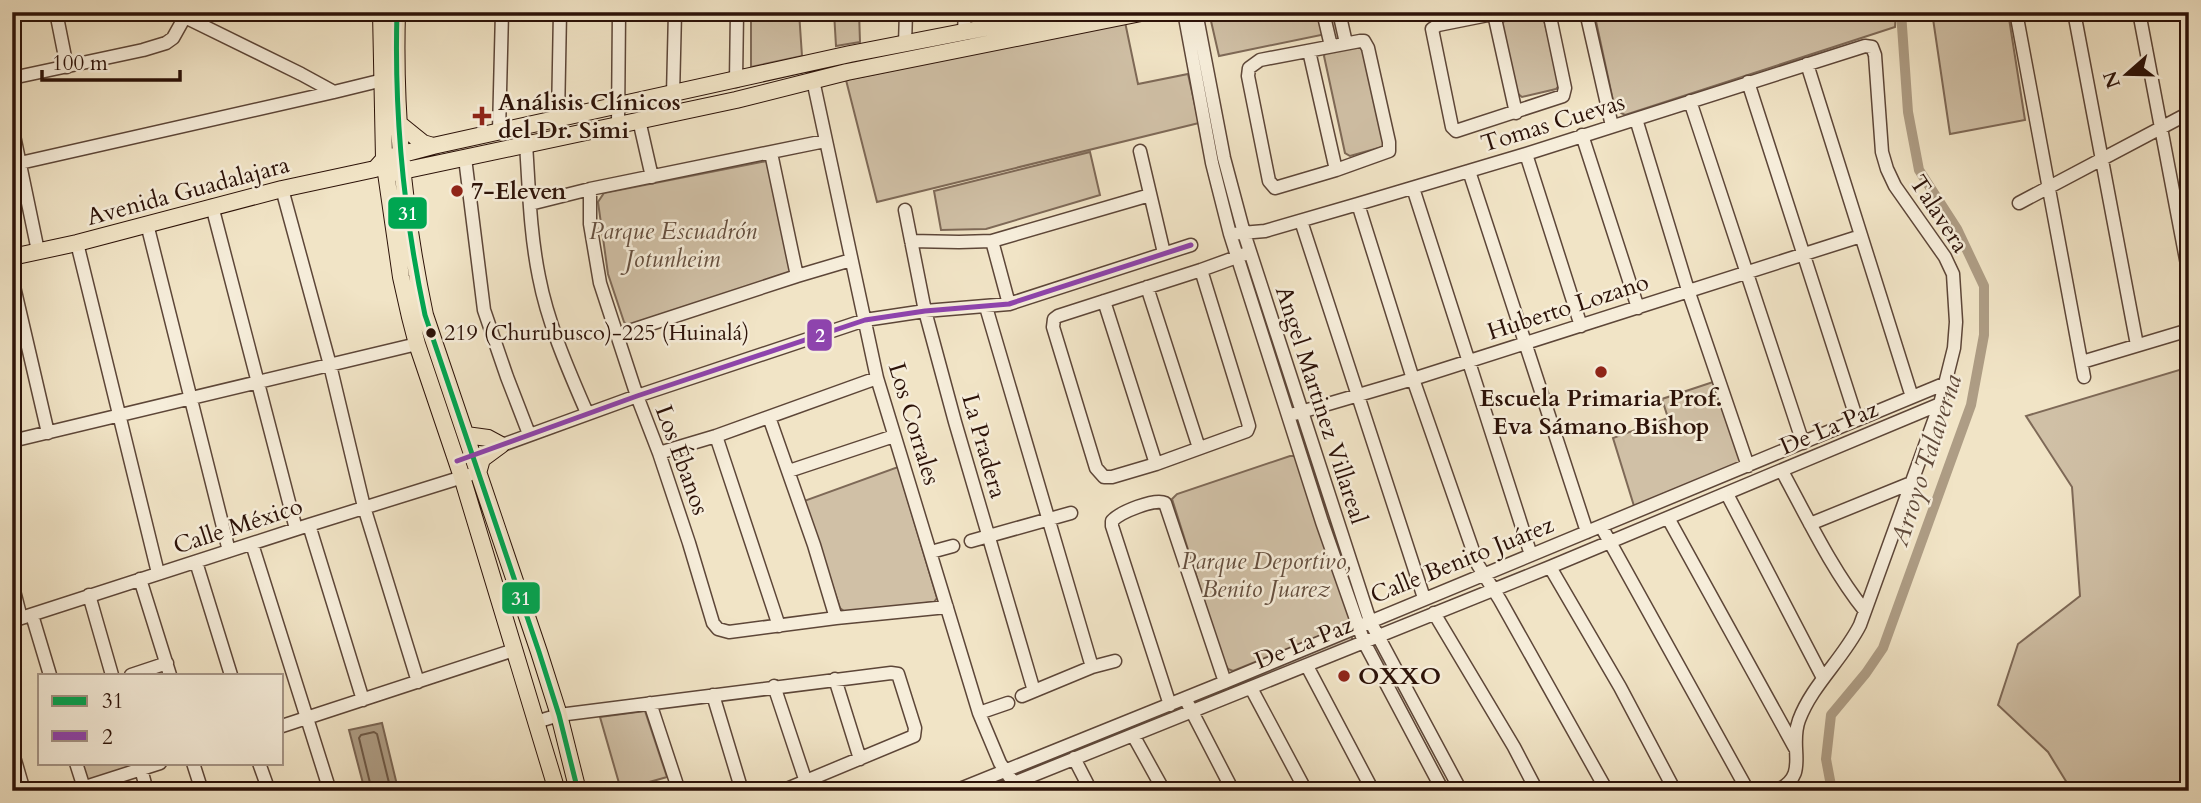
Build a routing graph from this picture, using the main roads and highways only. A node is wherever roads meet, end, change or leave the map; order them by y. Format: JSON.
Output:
{"nodes":[{"id":1,"x":380,"y":12,"type":"edge"},
{"id":2,"x":1067,"y":12,"type":"edge"},
{"id":3,"x":1143,"y":12,"type":"edge"},
{"id":4,"x":397,"y":16,"type":"edge"},
{"id":5,"x":1025,"y":16,"type":"edge"},
{"id":6,"x":397,"y":122,"type":"junction"},
{"id":7,"x":433,"y":146,"type":"junction"},
{"id":8,"x":402,"y":163,"type":"junction"},
{"id":9,"x":382,"y":167,"type":"junction"},
{"id":10,"x":12,"y":257,"type":"edge"},
{"id":11,"x":466,"y":435,"type":"junction"},
{"id":12,"x":468,"y":467,"type":"junction"},
{"id":13,"x":489,"y":568,"type":"junction"},
{"id":14,"x":526,"y":612,"type":"junction"},
{"id":15,"x":557,"y":791,"type":"edge"},
{"id":16,"x":579,"y":791,"type":"edge"}],
"edges":[{"from":1,"to":9,"type":"main road"},
{"from":2,"to":5,"type":"main road","name":"Avenida Guadalajara"},
{"from":3,"to":8,"type":"main road","name":"Avenida Guadalajara"},
{"from":4,"to":6,"type":"main road"},
{"from":5,"to":7,"type":"main road","name":"Avenida Guadalajara"},
{"from":6,"to":7,"type":"main road"},
{"from":6,"to":8,"type":"main road"},
{"from":7,"to":8,"type":"main road","name":"Avenida Guadalajara"},
{"from":8,"to":9,"type":"main road","name":"Avenida Guadalajara"},
{"from":8,"to":11,"type":"main road"},
{"from":9,"to":10,"type":"main road","name":"Avenida Guadalajara"},
{"from":9,"to":12,"type":"main road"},
{"from":11,"to":12,"type":"main road"},
{"from":11,"to":12,"type":"main road"},
{"from":12,"to":13,"type":"main road"},
{"from":12,"to":14,"type":"main road"},
{"from":13,"to":14,"type":"main road"},
{"from":13,"to":15,"type":"main road"},
{"from":14,"to":16,"type":"main road"}]}
